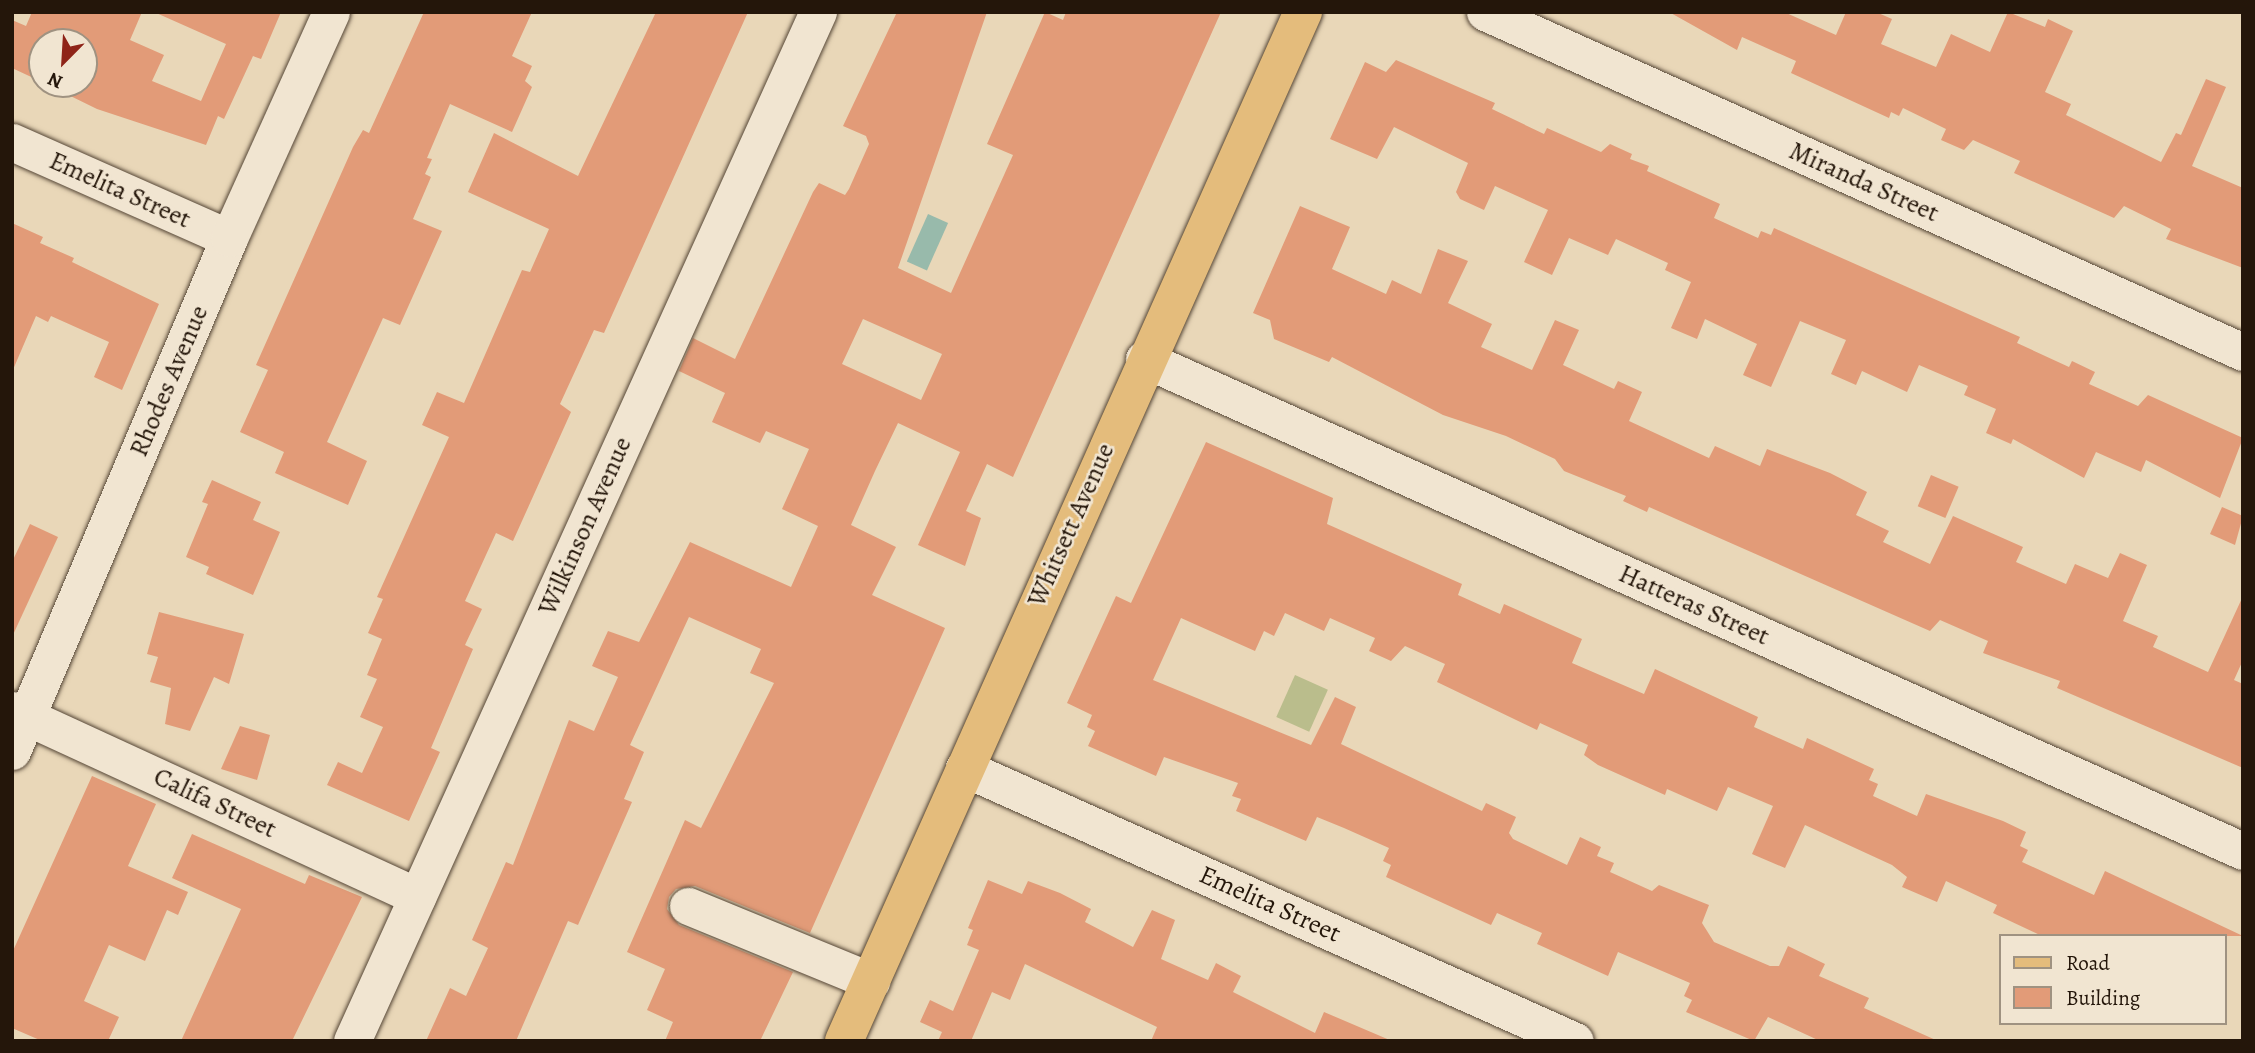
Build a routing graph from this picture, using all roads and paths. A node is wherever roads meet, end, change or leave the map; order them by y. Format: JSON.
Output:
{"nodes":[{"id":1,"x":331,"y":12,"type":"edge"},
{"id":2,"x":818,"y":12,"type":"edge"},
{"id":3,"x":1303,"y":12,"type":"edge"},
{"id":4,"x":1485,"y":12,"type":"edge"},
{"id":5,"x":12,"y":142,"type":"edge"},
{"id":6,"x":229,"y":238,"type":"junction"},
{"id":7,"x":2243,"y":352,"type":"edge"},
{"id":8,"x":1144,"y":359,"type":"junction"},
{"id":9,"x":20,"y":714,"type":"edge"},
{"id":10,"x":12,"y":751,"type":"edge"},
{"id":11,"x":964,"y":768,"type":"junction"},
{"id":12,"x":2243,"y":851,"type":"edge"},
{"id":13,"x":417,"y":895,"type":"junction"},
{"id":14,"x":688,"y":906,"type":"dead end"},
{"id":15,"x":871,"y":981,"type":"junction"},
{"id":16,"x":352,"y":1041,"type":"edge"},
{"id":17,"x":844,"y":1041,"type":"edge"},
{"id":18,"x":1575,"y":1041,"type":"edge"}],
"edges":[{"from":1,"to":6,"type":"street","name":"Rhodes Avenue"},
{"from":2,"to":13,"type":"street","name":"Wilkinson Avenue"},
{"from":3,"to":8,"type":"main road","name":"Whitsett Avenue"},
{"from":4,"to":7,"type":"street","name":"Miranda Street"},
{"from":5,"to":6,"type":"street","name":"Emelita Street"},
{"from":6,"to":9,"type":"street","name":"Rhodes Avenue"},
{"from":8,"to":11,"type":"main road","name":"Whitsett Avenue"},
{"from":8,"to":12,"type":"street","name":"Hatteras Street"},
{"from":9,"to":10,"type":"street","name":"Rhodes Avenue"},
{"from":9,"to":13,"type":"street","name":"Califa Street"},
{"from":11,"to":15,"type":"main road","name":"Whitsett Avenue"},
{"from":11,"to":18,"type":"street","name":"Emelita Street"},
{"from":13,"to":16,"type":"street","name":"Wilkinson Avenue"},
{"from":14,"to":15,"type":"street"},
{"from":15,"to":17,"type":"main road","name":"Whitsett Avenue"}]}
